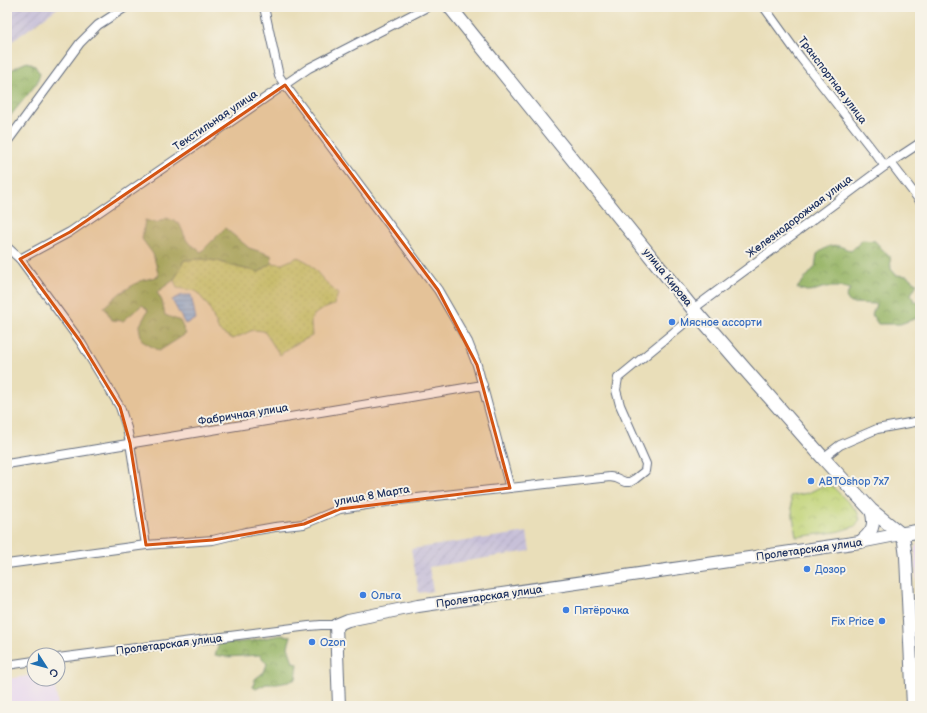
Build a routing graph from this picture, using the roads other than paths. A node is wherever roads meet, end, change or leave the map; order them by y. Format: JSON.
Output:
{"nodes":[{"id":1,"x":126,"y":7,"type":"edge"},
{"id":2,"x":264,"y":7,"type":"edge"},
{"id":3,"x":427,"y":7,"type":"edge"},
{"id":4,"x":450,"y":7,"type":"edge"},
{"id":5,"x":764,"y":7,"type":"edge"},
{"id":6,"x":285,"y":85,"type":"junction"},
{"id":7,"x":7,"y":142,"type":"edge"},
{"id":8,"x":920,"y":143,"type":"edge"},
{"id":9,"x":888,"y":165,"type":"junction"},
{"id":10,"x":920,"y":201,"type":"edge"},
{"id":11,"x":7,"y":247,"type":"edge"},
{"id":12,"x":20,"y":259,"type":"junction"},
{"id":13,"x":695,"y":311,"type":"junction"},
{"id":14,"x":483,"y":385,"type":"junction"},
{"id":15,"x":920,"y":421,"type":"edge"},
{"id":16,"x":130,"y":443,"type":"junction"},
{"id":17,"x":823,"y":458,"type":"junction"},
{"id":18,"x":7,"y":464,"type":"edge"},
{"id":19,"x":645,"y":471,"type":"joint"},
{"id":20,"x":510,"y":488,"type":"junction"},
{"id":21,"x":871,"y":510,"type":"junction"},
{"id":22,"x":920,"y":531,"type":"edge"},
{"id":23,"x":901,"y":534,"type":"junction"},
{"id":24,"x":860,"y":542,"type":"junction"},
{"id":25,"x":146,"y":545,"type":"junction"},
{"id":26,"x":7,"y":564,"type":"edge"},
{"id":27,"x":336,"y":625,"type":"junction"},
{"id":28,"x":66,"y":657,"type":"edge"},
{"id":29,"x":26,"y":662,"type":"edge"},
{"id":30,"x":7,"y":665,"type":"edge"},
{"id":31,"x":339,"y":706,"type":"edge"},
{"id":32,"x":913,"y":706,"type":"edge"}],
"edges":[{"from":1,"to":7,"type":"street"},
{"from":2,"to":6,"type":"street"},
{"from":3,"to":6,"type":"street","name":"Текстильная улица"},
{"from":4,"to":13,"type":"main road","name":"улица Кирова"},
{"from":5,"to":9,"type":"street","name":"Транспортная улица"},
{"from":6,"to":12,"type":"street","name":"Текстильная улица"},
{"from":6,"to":14,"type":"street"},
{"from":8,"to":9,"type":"street","name":"Железнодорожная улица"},
{"from":9,"to":10,"type":"street","name":"Транспортная улица"},
{"from":9,"to":13,"type":"street","name":"Железнодорожная улица"},
{"from":11,"to":12,"type":"street"},
{"from":12,"to":16,"type":"street"},
{"from":13,"to":17,"type":"main road","name":"улица Кирова"},
{"from":13,"to":19,"type":"street","name":"Железнодорожная улица"},
{"from":14,"to":16,"type":"street","name":"Фабричная улица"},
{"from":14,"to":20,"type":"street"},
{"from":15,"to":17,"type":"street"},
{"from":16,"to":18,"type":"street","name":"Фабричная улица"},
{"from":16,"to":25,"type":"street"},
{"from":17,"to":21,"type":"main road","name":"улица Кирова"},
{"from":19,"to":20,"type":"street","name":"улица 8 Марта"},
{"from":20,"to":25,"type":"street","name":"улица 8 Марта"},
{"from":21,"to":23,"type":"main road","name":"улица Кирова"},
{"from":21,"to":24,"type":"street"},
{"from":22,"to":23,"type":"main road","name":"Пролетарская улица"},
{"from":23,"to":24,"type":"street","name":"Пролетарская улица"},
{"from":23,"to":32,"type":"street"},
{"from":24,"to":27,"type":"street","name":"Пролетарская улица"},
{"from":25,"to":26,"type":"street","name":"улица 8 Марта"},
{"from":27,"to":28,"type":"street","name":"Пролетарская улица"},
{"from":27,"to":31,"type":"street"},
{"from":29,"to":30,"type":"street"}]}
